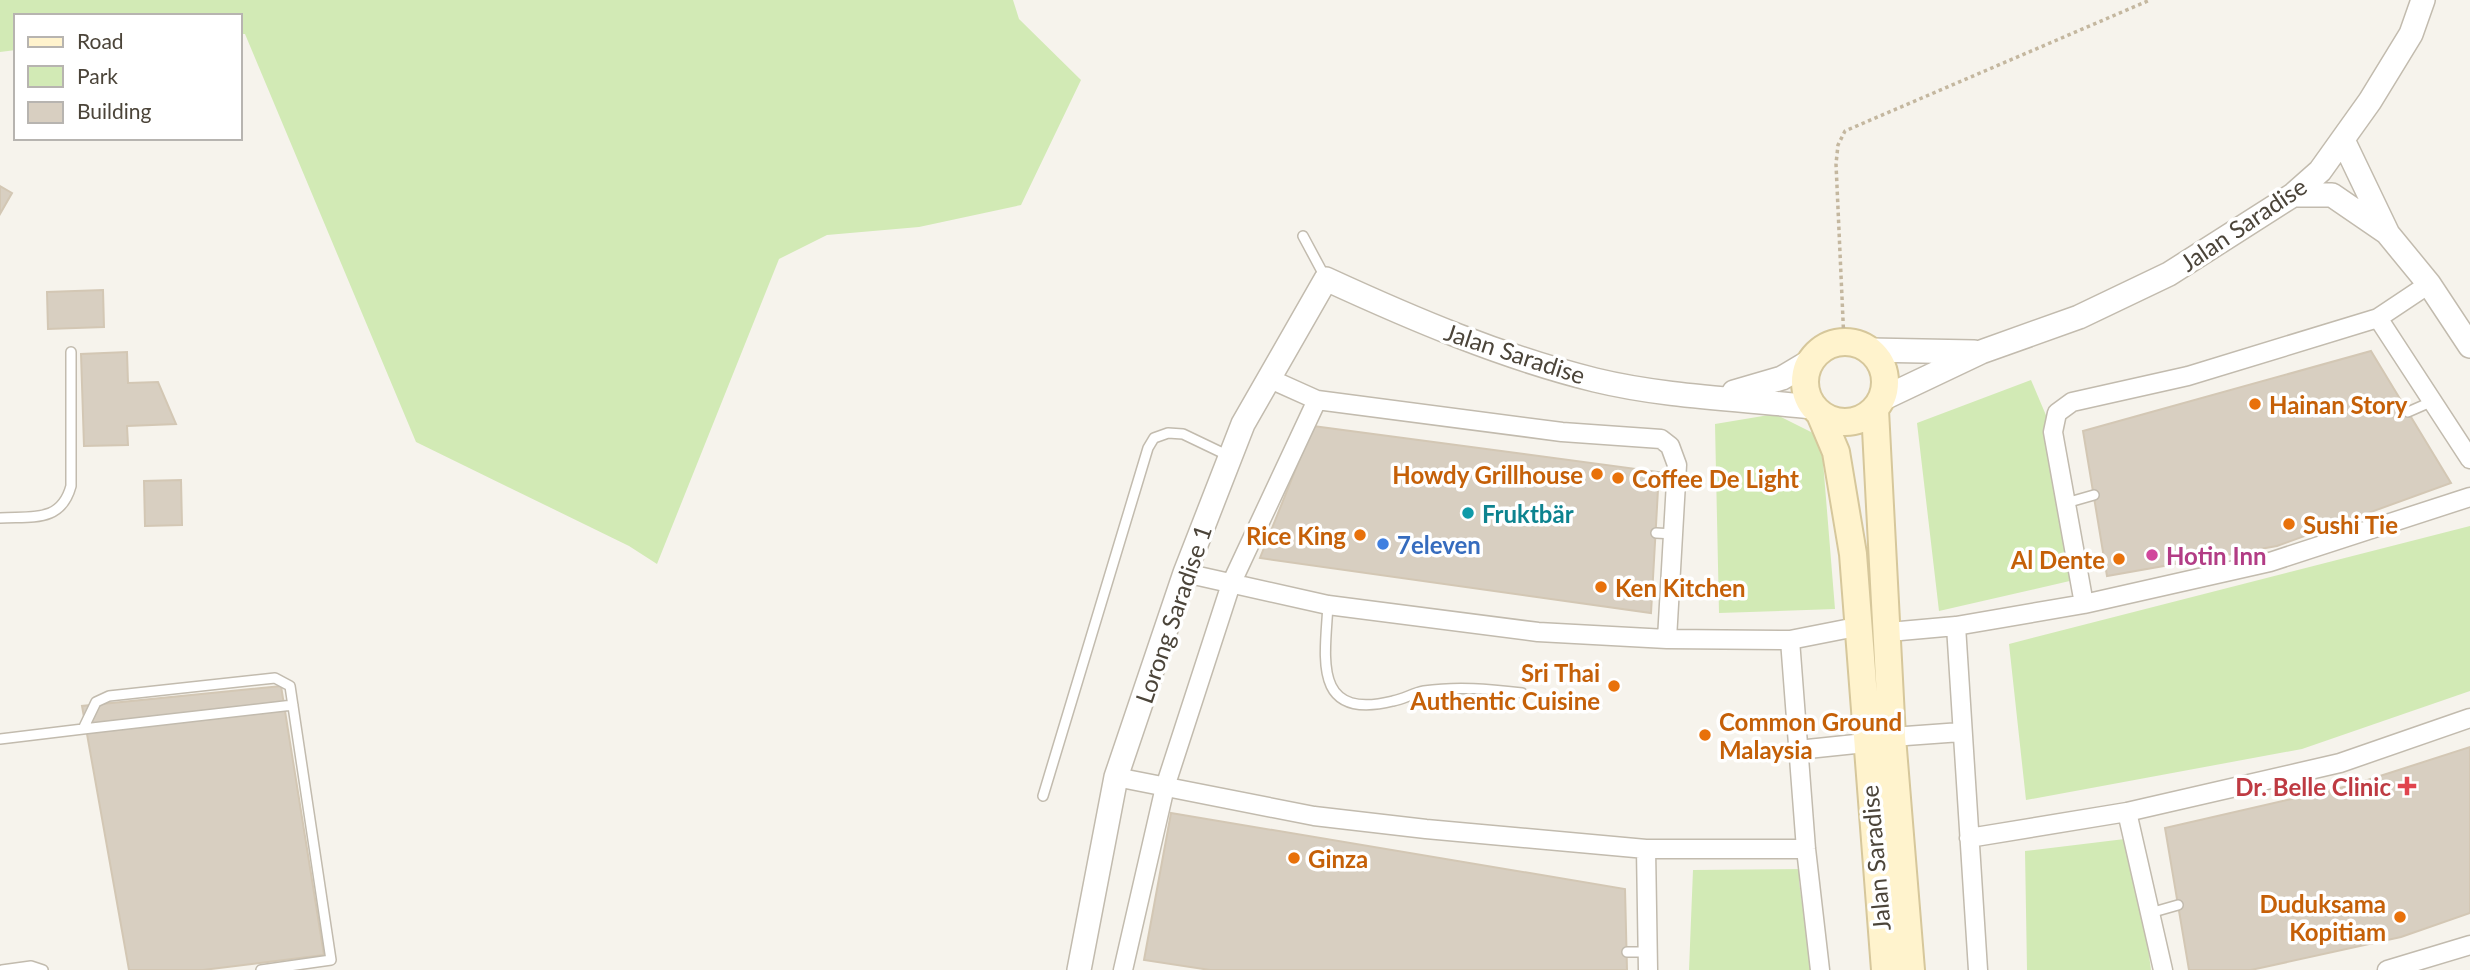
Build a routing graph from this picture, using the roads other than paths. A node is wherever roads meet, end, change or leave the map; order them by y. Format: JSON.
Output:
{"nodes":[{"id":1,"x":2423,"y":0,"type":"edge"},
{"id":2,"x":2343,"y":140,"type":"junction"},
{"id":3,"x":2293,"y":195,"type":"junction"},
{"id":4,"x":2388,"y":234,"type":"junction"},
{"id":5,"x":1303,"y":236,"type":"dead end"},
{"id":6,"x":1326,"y":279,"type":"junction"},
{"id":7,"x":2429,"y":284,"type":"junction"},
{"id":8,"x":2378,"y":318,"type":"junction"},
{"id":9,"x":2470,"y":346,"type":"edge"},
{"id":10,"x":1870,"y":350,"type":"junction"},
{"id":11,"x":71,"y":352,"type":"dead end"},
{"id":12,"x":1981,"y":352,"type":"junction"},
{"id":13,"x":1810,"y":362,"type":"junction"},
{"id":14,"x":1268,"y":378,"type":"junction"},
{"id":15,"x":1714,"y":396,"type":"junction"},
{"id":16,"x":1317,"y":400,"type":"junction"},
{"id":17,"x":2433,"y":401,"type":"junction"},
{"id":18,"x":1879,"y":404,"type":"junction"},
{"id":19,"x":1816,"y":411,"type":"junction"},
{"id":20,"x":2408,"y":412,"type":"dead end"},
{"id":21,"x":1231,"y":456,"type":"junction"},
{"id":22,"x":2470,"y":459,"type":"edge"},
{"id":23,"x":2094,"y":495,"type":"dead end"},
{"id":24,"x":2470,"y":497,"type":"edge"},
{"id":25,"x":2066,"y":503,"type":"junction"},
{"id":26,"x":0,"y":518,"type":"edge"},
{"id":27,"x":1656,"y":533,"type":"dead end"},
{"id":28,"x":1674,"y":534,"type":"junction"},
{"id":29,"x":1185,"y":573,"type":"junction"},
{"id":30,"x":1231,"y":584,"type":"junction"},
{"id":31,"x":2084,"y":604,"type":"junction"},
{"id":32,"x":1328,"y":605,"type":"junction"},
{"id":33,"x":1956,"y":626,"type":"junction"},
{"id":34,"x":1856,"y":627,"type":"junction"},
{"id":35,"x":1889,"y":632,"type":"junction"},
{"id":36,"x":1667,"y":639,"type":"junction"},
{"id":37,"x":1790,"y":640,"type":"junction"},
{"id":38,"x":1522,"y":693,"type":"dead end"},
{"id":39,"x":293,"y":705,"type":"junction"},
{"id":40,"x":2470,"y":718,"type":"edge"},
{"id":41,"x":83,"y":729,"type":"junction"},
{"id":42,"x":1961,"y":732,"type":"junction"},
{"id":43,"x":1892,"y":737,"type":"junction"},
{"id":44,"x":0,"y":738,"type":"edge"},
{"id":45,"x":1865,"y":743,"type":"junction"},
{"id":46,"x":1798,"y":750,"type":"junction"},
{"id":47,"x":1116,"y":777,"type":"junction"},
{"id":48,"x":1165,"y":786,"type":"junction"},
{"id":49,"x":1043,"y":796,"type":"dead end"},
{"id":50,"x":2127,"y":812,"type":"junction"},
{"id":51,"x":1969,"y":838,"type":"junction"},
{"id":52,"x":1646,"y":849,"type":"junction"},
{"id":53,"x":1805,"y":849,"type":"junction"},
{"id":54,"x":2178,"y":905,"type":"dead end"},
{"id":55,"x":2150,"y":913,"type":"junction"},
{"id":56,"x":2470,"y":945,"type":"edge"},
{"id":57,"x":1627,"y":952,"type":"dead end"},
{"id":58,"x":1648,"y":961,"type":"edge"},
{"id":59,"x":286,"y":968,"type":"edge"},
{"id":60,"x":2,"y":970,"type":"edge"},
{"id":61,"x":43,"y":970,"type":"edge"},
{"id":62,"x":261,"y":970,"type":"edge"},
{"id":63,"x":1079,"y":970,"type":"edge"},
{"id":64,"x":1122,"y":970,"type":"edge"},
{"id":65,"x":1820,"y":970,"type":"edge"},
{"id":66,"x":1885,"y":970,"type":"edge"},
{"id":67,"x":1911,"y":970,"type":"edge"},
{"id":68,"x":1978,"y":970,"type":"edge"},
{"id":69,"x":2162,"y":970,"type":"edge"},
{"id":70,"x":2387,"y":970,"type":"edge"}],
"edges":[{"from":1,"to":2,"type":"street","name":"Jalan Saradise"},
{"from":2,"to":3,"type":"street","name":"Jalan Saradise"},
{"from":2,"to":4,"type":"street"},
{"from":3,"to":4,"type":"street"},
{"from":3,"to":12,"type":"street","name":"Jalan Saradise"},
{"from":4,"to":7,"type":"street"},
{"from":5,"to":6,"type":"lane"},
{"from":6,"to":14,"type":"street","name":"Lorong Saradise 1"},
{"from":6,"to":15,"type":"street","name":"Jalan Saradise"},
{"from":7,"to":8,"type":"street"},
{"from":7,"to":9,"type":"street"},
{"from":8,"to":17,"type":"street"},
{"from":8,"to":25,"type":"street"},
{"from":10,"to":12,"type":"street"},
{"from":10,"to":13,"type":"main road"},
{"from":10,"to":18,"type":"main road"},
{"from":11,"to":26,"type":"lane"},
{"from":12,"to":18,"type":"street"},
{"from":13,"to":15,"type":"street"},
{"from":13,"to":19,"type":"main road"},
{"from":14,"to":16,"type":"street"},
{"from":14,"to":21,"type":"street","name":"Lorong Saradise 1"},
{"from":15,"to":19,"type":"street"},
{"from":16,"to":28,"type":"street"},
{"from":16,"to":30,"type":"street"},
{"from":17,"to":20,"type":"lane"},
{"from":17,"to":22,"type":"street"},
{"from":18,"to":19,"type":"main road"},
{"from":18,"to":35,"type":"main road","name":"Jalan Saradise"},
{"from":19,"to":34,"type":"main road","name":"Jalan Saradise"},
{"from":21,"to":29,"type":"street","name":"Lorong Saradise 1"},
{"from":21,"to":49,"type":"lane"},
{"from":23,"to":25,"type":"lane"},
{"from":24,"to":31,"type":"street"},
{"from":25,"to":31,"type":"street"},
{"from":27,"to":28,"type":"lane"},
{"from":28,"to":36,"type":"street"},
{"from":29,"to":30,"type":"street"},
{"from":29,"to":47,"type":"street","name":"Lorong Saradise 1"},
{"from":30,"to":32,"type":"street"},
{"from":30,"to":48,"type":"street"},
{"from":31,"to":33,"type":"street"},
{"from":32,"to":36,"type":"street"},
{"from":32,"to":38,"type":"lane"},
{"from":33,"to":35,"type":"street"},
{"from":33,"to":42,"type":"street"},
{"from":34,"to":37,"type":"street"},
{"from":34,"to":45,"type":"main road","name":"Jalan Saradise"},
{"from":35,"to":43,"type":"main road","name":"Jalan Saradise"},
{"from":36,"to":37,"type":"street"},
{"from":37,"to":46,"type":"street"},
{"from":39,"to":41,"type":"lane"},
{"from":39,"to":41,"type":"lane"},
{"from":39,"to":59,"type":"lane"},
{"from":40,"to":50,"type":"street"},
{"from":41,"to":44,"type":"lane"},
{"from":42,"to":43,"type":"street"},
{"from":42,"to":51,"type":"street"},
{"from":43,"to":67,"type":"main road","name":"Jalan Saradise"},
{"from":45,"to":46,"type":"street"},
{"from":45,"to":66,"type":"main road","name":"Jalan Saradise"},
{"from":46,"to":53,"type":"street"},
{"from":47,"to":48,"type":"street"},
{"from":47,"to":63,"type":"street","name":"Lorong Saradise 1"},
{"from":48,"to":52,"type":"street"},
{"from":48,"to":64,"type":"street"},
{"from":50,"to":51,"type":"street"},
{"from":50,"to":55,"type":"street"},
{"from":51,"to":68,"type":"street"},
{"from":52,"to":53,"type":"street"},
{"from":52,"to":58,"type":"street"},
{"from":53,"to":65,"type":"street"},
{"from":54,"to":55,"type":"lane"},
{"from":55,"to":69,"type":"street"},
{"from":56,"to":70,"type":"street"},
{"from":57,"to":58,"type":"lane"},
{"from":59,"to":62,"type":"lane"},
{"from":60,"to":61,"type":"lane"}]}
